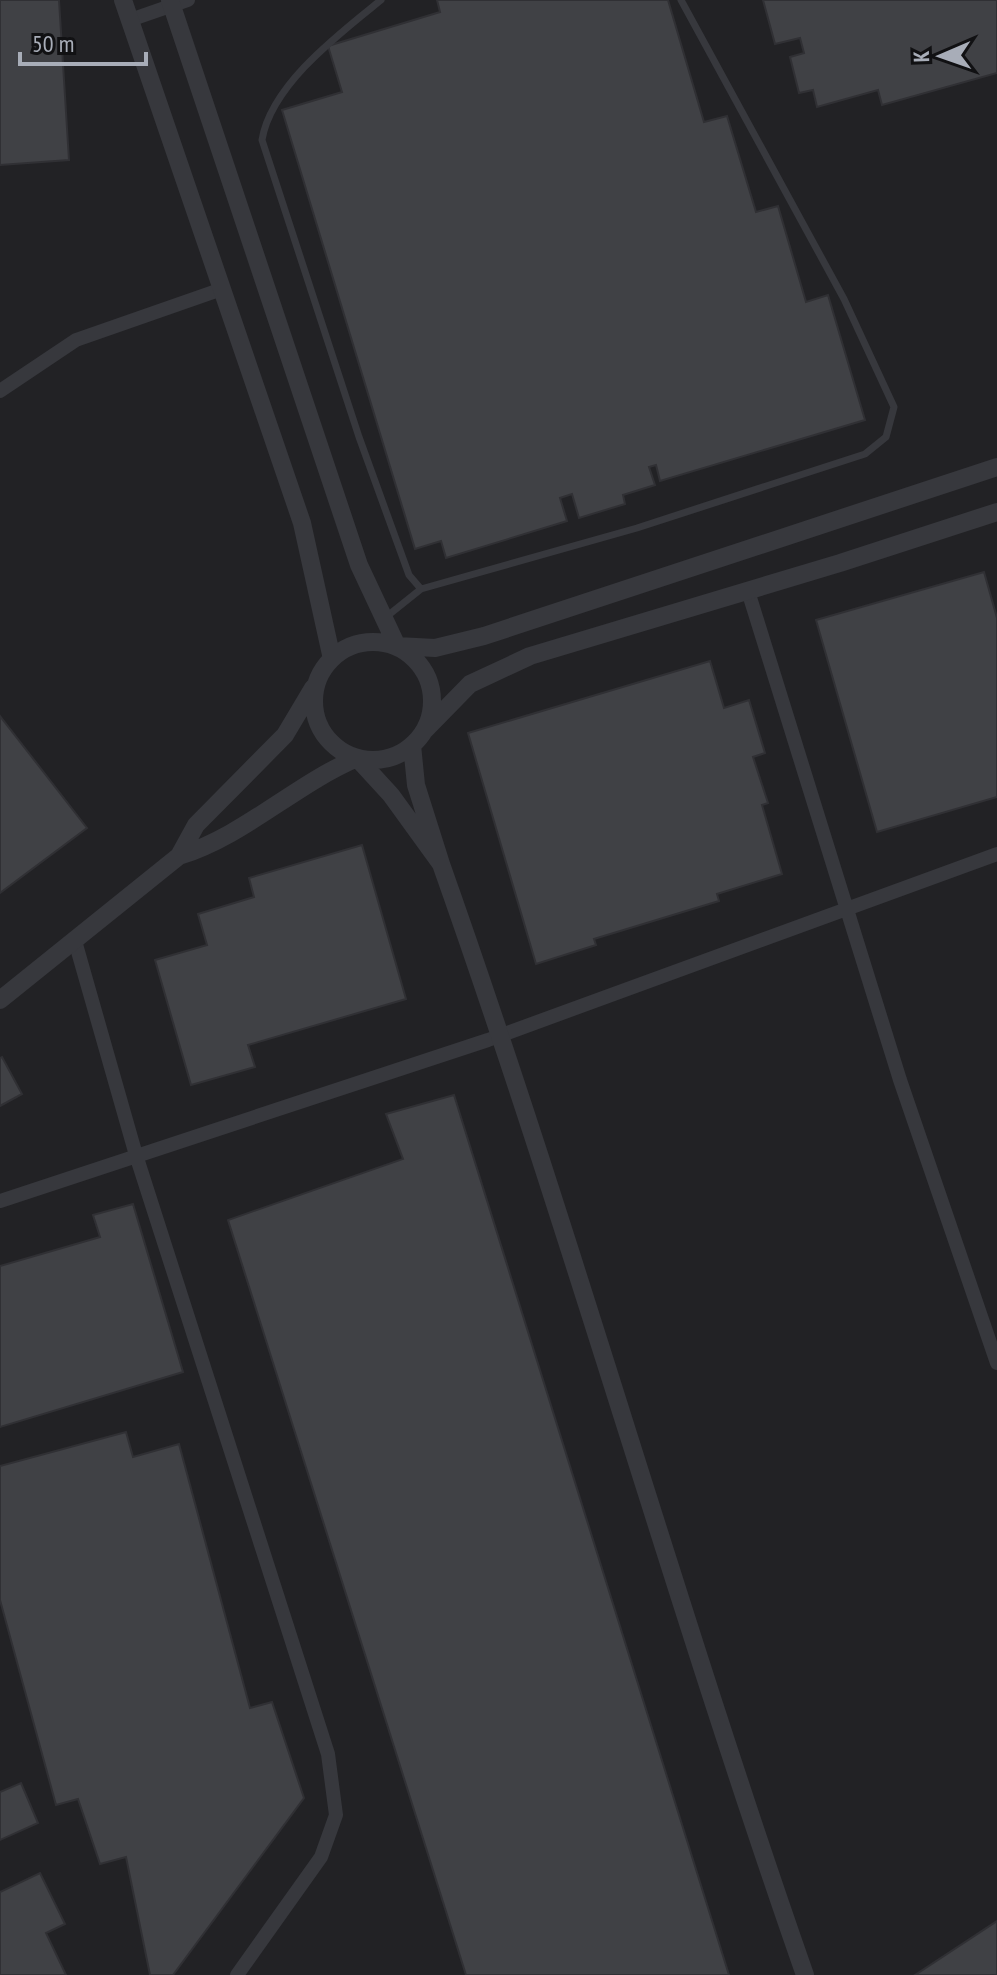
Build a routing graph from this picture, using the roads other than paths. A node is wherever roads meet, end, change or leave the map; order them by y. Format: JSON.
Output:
{"nodes":[{"id":1,"x":123,"y":0,"type":"edge"},
{"id":2,"x":381,"y":0,"type":"edge"},
{"id":3,"x":681,"y":0,"type":"edge"},
{"id":4,"x":177,"y":2,"type":"edge"},
{"id":5,"x":130,"y":20,"type":"junction"},
{"id":6,"x":222,"y":289,"type":"junction"},
{"id":7,"x":0,"y":391,"type":"edge"},
{"id":8,"x":997,"y":467,"type":"edge"},
{"id":9,"x":997,"y":512,"type":"edge"},
{"id":10,"x":421,"y":589,"type":"junction"},
{"id":11,"x":748,"y":591,"type":"junction"},
{"id":12,"x":384,"y":618,"type":"junction"},
{"id":13,"x":397,"y":646,"type":"junction"},
{"id":14,"x":332,"y":659,"type":"junction"},
{"id":15,"x":317,"y":681,"type":"junction"},
{"id":16,"x":425,"y":730,"type":"junction"},
{"id":17,"x":412,"y":745,"type":"junction"},
{"id":18,"x":357,"y":758,"type":"junction"},
{"id":19,"x":997,"y":854,"type":"edge"},
{"id":20,"x":179,"y":856,"type":"junction"},
{"id":21,"x":441,"y":864,"type":"junction"},
{"id":22,"x":848,"y":910,"type":"junction"},
{"id":23,"x":75,"y":941,"type":"junction"},
{"id":24,"x":0,"y":1000,"type":"edge"},
{"id":25,"x":502,"y":1035,"type":"junction"},
{"id":26,"x":136,"y":1155,"type":"junction"},
{"id":27,"x":0,"y":1201,"type":"edge"},
{"id":28,"x":997,"y":1363,"type":"edge"},
{"id":29,"x":237,"y":1975,"type":"edge"},
{"id":30,"x":805,"y":1975,"type":"edge"}],
"edges":[{"from":1,"to":5,"type":"street"},
{"from":2,"to":10,"type":"lane"},
{"from":3,"to":10,"type":"lane"},
{"from":4,"to":5,"type":"street"},
{"from":4,"to":12,"type":"street"},
{"from":5,"to":6,"type":"street"},
{"from":6,"to":7,"type":"street"},
{"from":6,"to":14,"type":"street"},
{"from":8,"to":13,"type":"street"},
{"from":9,"to":11,"type":"street"},
{"from":10,"to":12,"type":"lane"},
{"from":11,"to":16,"type":"street"},
{"from":11,"to":22,"type":"street"},
{"from":12,"to":13,"type":"street"},
{"from":13,"to":14,"type":"street"},
{"from":13,"to":16,"type":"street"},
{"from":14,"to":15,"type":"street"},
{"from":15,"to":18,"type":"street"},
{"from":15,"to":20,"type":"street"},
{"from":16,"to":17,"type":"street"},
{"from":17,"to":18,"type":"street"},
{"from":17,"to":21,"type":"street"},
{"from":18,"to":20,"type":"street"},
{"from":18,"to":21,"type":"street"},
{"from":19,"to":22,"type":"street"},
{"from":20,"to":23,"type":"street"},
{"from":21,"to":25,"type":"street"},
{"from":22,"to":25,"type":"street"},
{"from":22,"to":28,"type":"street"},
{"from":23,"to":24,"type":"street"},
{"from":23,"to":26,"type":"street"},
{"from":25,"to":26,"type":"street"},
{"from":25,"to":30,"type":"street"},
{"from":26,"to":27,"type":"street"},
{"from":26,"to":29,"type":"street"}]}
